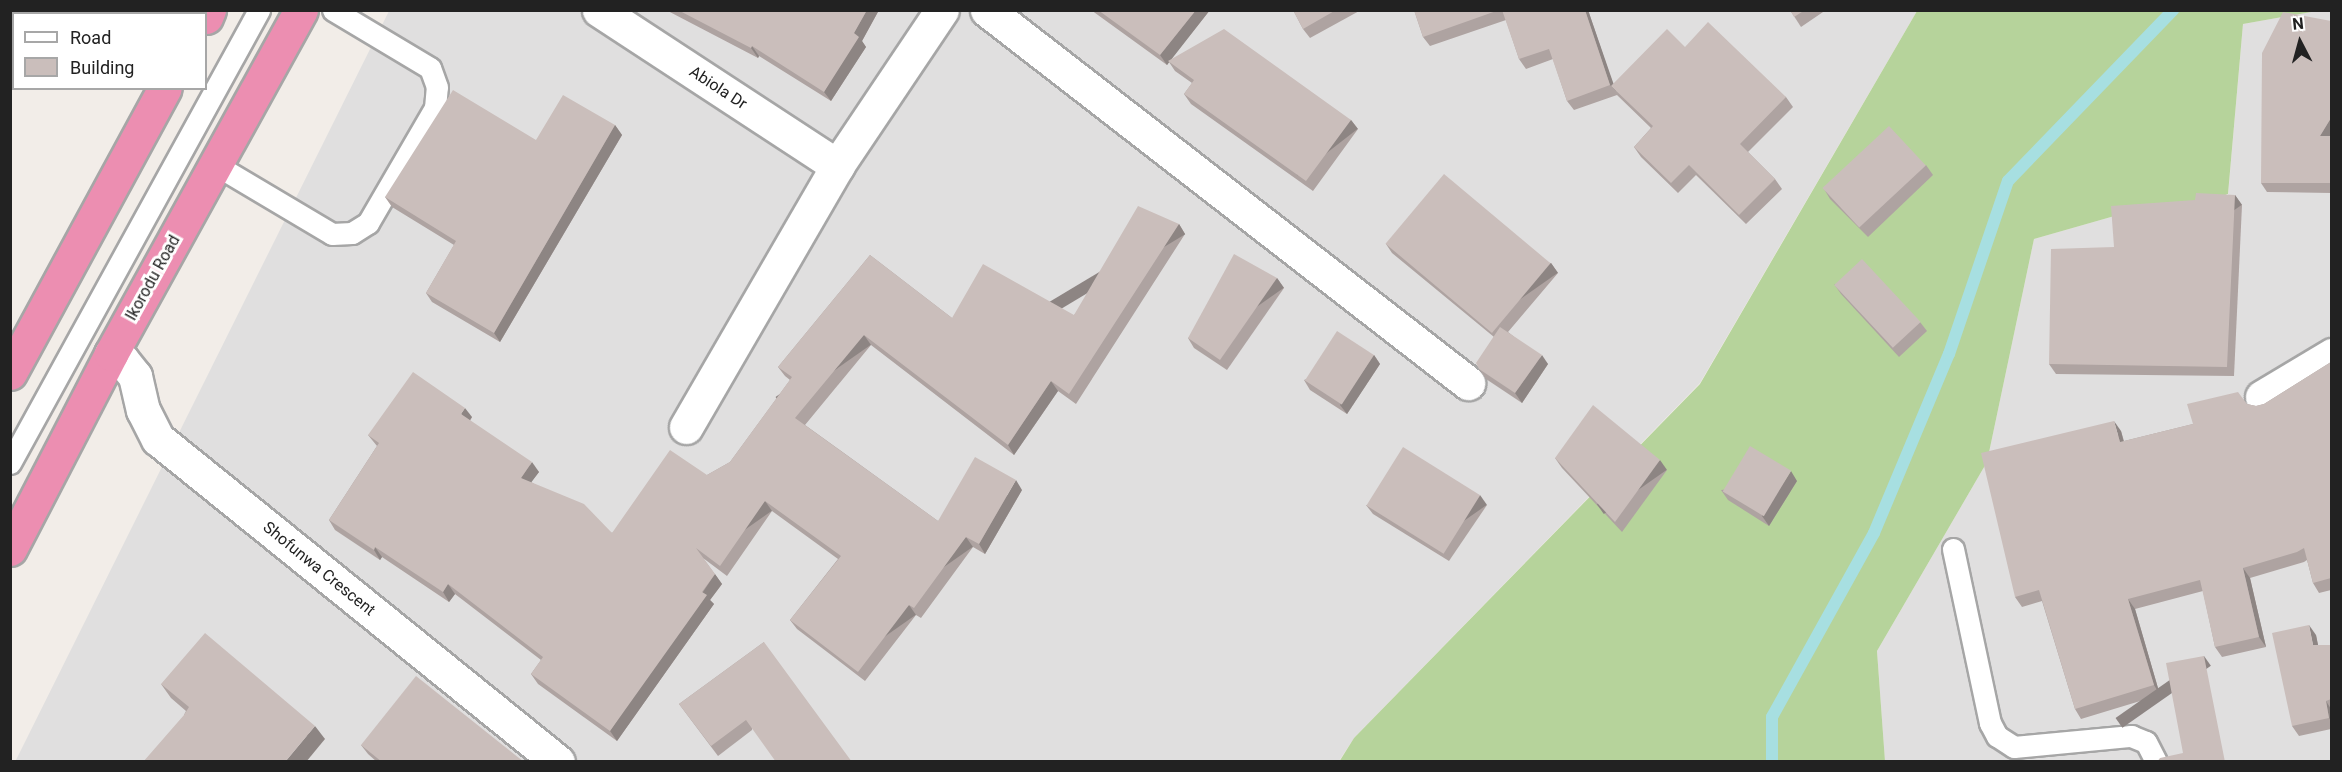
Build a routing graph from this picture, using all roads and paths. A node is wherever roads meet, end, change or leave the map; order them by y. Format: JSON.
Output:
{"nodes":[{"id":1,"x":259,"y":10,"type":"edge"},
{"id":2,"x":301,"y":10,"type":"edge"},
{"id":3,"x":333,"y":10,"type":"edge"},
{"id":4,"x":599,"y":10,"type":"edge"},
{"id":5,"x":942,"y":10,"type":"edge"},
{"id":6,"x":987,"y":10,"type":"edge"},
{"id":7,"x":164,"y":90,"type":"edge"},
{"id":8,"x":216,"y":165,"type":"junction"},
{"id":9,"x":837,"y":166,"type":"junction"},
{"id":10,"x":111,"y":354,"type":"junction"},
{"id":11,"x":2331,"y":355,"type":"edge"},
{"id":12,"x":12,"y":368,"type":"edge"},
{"id":13,"x":1468,"y":384,"type":"dead end"},
{"id":14,"x":2262,"y":397,"type":"dead end"},
{"id":15,"x":686,"y":427,"type":"dead end"},
{"id":16,"x":10,"y":463,"type":"edge"},
{"id":17,"x":10,"y":549,"type":"edge"},
{"id":18,"x":1953,"y":549,"type":"dead end"},
{"id":19,"x":558,"y":762,"type":"edge"},
{"id":20,"x":2156,"y":762,"type":"edge"}],
"edges":[{"from":1,"to":16,"type":"lane"},
{"from":2,"to":8,"type":"highway","name":"Ikorodu Road"},
{"from":3,"to":8,"type":"lane"},
{"from":4,"to":9,"type":"street","name":"Abiola Dr"},
{"from":5,"to":9,"type":"street"},
{"from":6,"to":13,"type":"street"},
{"from":7,"to":12,"type":"highway"},
{"from":8,"to":10,"type":"highway","name":"Ikorodu Road"},
{"from":9,"to":15,"type":"street"},
{"from":10,"to":17,"type":"highway","name":"Ikorodu Road"},
{"from":10,"to":19,"type":"street","name":"Shofunwa Crescent"},
{"from":11,"to":14,"type":"street"},
{"from":18,"to":20,"type":"lane"}]}
